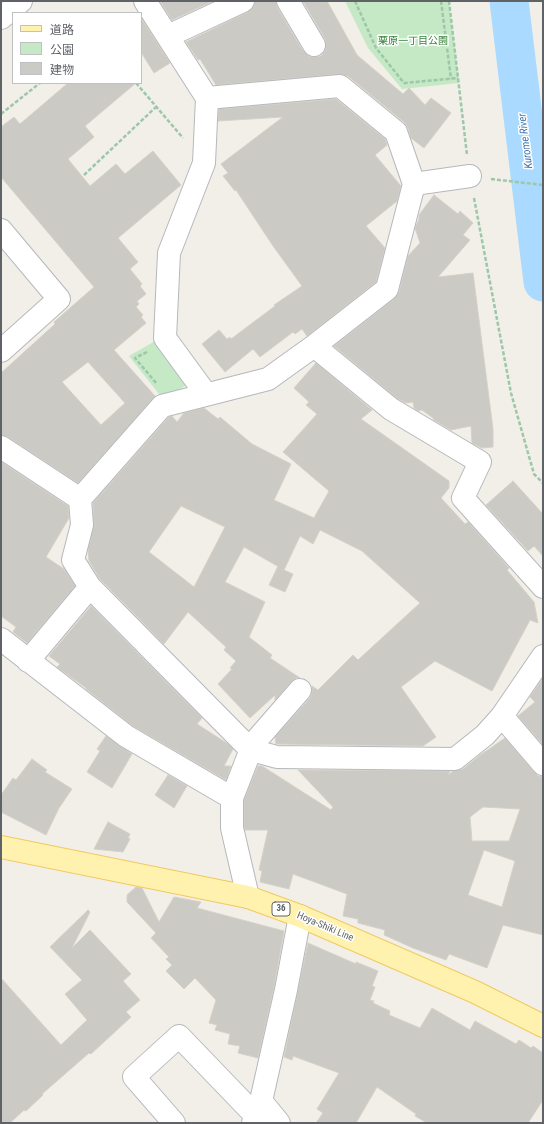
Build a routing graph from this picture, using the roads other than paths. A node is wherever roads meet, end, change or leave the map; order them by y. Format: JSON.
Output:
{"nodes":[{"id":1,"x":21,"y":1,"type":"edge"},
{"id":2,"x":146,"y":1,"type":"edge"},
{"id":3,"x":243,"y":1,"type":"edge"},
{"id":4,"x":288,"y":1,"type":"edge"},
{"id":5,"x":1,"y":18,"type":"edge"},
{"id":6,"x":168,"y":36,"type":"junction"},
{"id":7,"x":314,"y":45,"type":"dead end"},
{"id":8,"x":207,"y":98,"type":"junction"},
{"id":9,"x":470,"y":176,"type":"road end"},
{"id":10,"x":414,"y":184,"type":"junction"},
{"id":11,"x":1,"y":230,"type":"edge"},
{"id":12,"x":314,"y":346,"type":"junction"},
{"id":13,"x":1,"y":351,"type":"edge"},
{"id":14,"x":206,"y":394,"type":"junction"},
{"id":15,"x":1,"y":447,"type":"edge"},
{"id":16,"x":80,"y":499,"type":"junction"},
{"id":17,"x":90,"y":587,"type":"junction"},
{"id":18,"x":543,"y":587,"type":"edge"},
{"id":19,"x":1,"y":640,"type":"edge"},
{"id":20,"x":543,"y":656,"type":"edge"},
{"id":21,"x":28,"y":661,"type":"junction"},
{"id":22,"x":300,"y":690,"type":"dead end"},
{"id":23,"x":502,"y":716,"type":"junction"},
{"id":24,"x":251,"y":750,"type":"junction"},
{"id":25,"x":543,"y":764,"type":"edge"},
{"id":26,"x":232,"y":798,"type":"junction"},
{"id":27,"x":1,"y":847,"type":"edge"},
{"id":28,"x":248,"y":897,"type":"junction"},
{"id":29,"x":300,"y":916,"type":"junction"},
{"id":30,"x":543,"y":1026,"type":"edge"},
{"id":31,"x":256,"y":1113,"type":"edge"},
{"id":32,"x":174,"y":1123,"type":"edge"},
{"id":33,"x":280,"y":1123,"type":"edge"}],
"edges":[{"from":1,"to":5,"type":"street"},
{"from":2,"to":6,"type":"street"},
{"from":3,"to":6,"type":"street"},
{"from":4,"to":7,"type":"street"},
{"from":6,"to":8,"type":"street"},
{"from":8,"to":10,"type":"street"},
{"from":8,"to":14,"type":"street"},
{"from":9,"to":10,"type":"street"},
{"from":10,"to":12,"type":"street"},
{"from":11,"to":13,"type":"street"},
{"from":12,"to":14,"type":"street"},
{"from":12,"to":18,"type":"street"},
{"from":14,"to":16,"type":"street"},
{"from":15,"to":16,"type":"street"},
{"from":16,"to":17,"type":"street"},
{"from":17,"to":21,"type":"street"},
{"from":17,"to":24,"type":"street"},
{"from":19,"to":21,"type":"street"},
{"from":20,"to":23,"type":"street"},
{"from":21,"to":26,"type":"street"},
{"from":22,"to":24,"type":"street"},
{"from":23,"to":24,"type":"street"},
{"from":23,"to":25,"type":"street"},
{"from":24,"to":26,"type":"street"},
{"from":26,"to":28,"type":"street"},
{"from":27,"to":28,"type":"main road","name":"Hoya-Shiki Line","number":"36"},
{"from":28,"to":29,"type":"main road","name":"Hoya-Shiki Line","number":"36"},
{"from":29,"to":30,"type":"main road","name":"Hoya-Shiki Line","number":"36"},
{"from":29,"to":31,"type":"street"},
{"from":31,"to":32,"type":"street"},
{"from":31,"to":33,"type":"street"}]}
